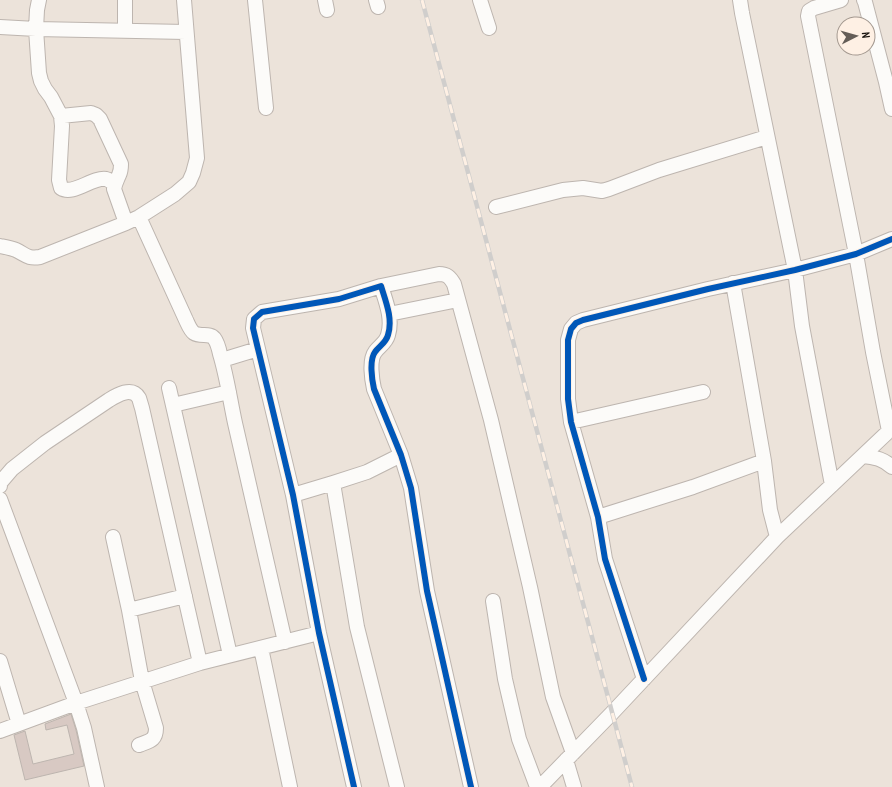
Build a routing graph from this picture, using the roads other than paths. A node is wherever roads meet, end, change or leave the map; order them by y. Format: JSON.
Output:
{"nodes":[{"id":1,"x":39,"y":0,"type":"edge"},
{"id":2,"x":125,"y":0,"type":"edge"},
{"id":3,"x":184,"y":0,"type":"edge"},
{"id":4,"x":255,"y":0,"type":"edge"},
{"id":5,"x":480,"y":0,"type":"edge"},
{"id":6,"x":740,"y":0,"type":"edge"},
{"id":7,"x":841,"y":0,"type":"edge"},
{"id":8,"x":864,"y":0,"type":"edge"},
{"id":9,"x":0,"y":27,"type":"edge"},
{"id":10,"x":489,"y":28,"type":"dead end"},
{"id":11,"x":36,"y":29,"type":"junction"},
{"id":12,"x":125,"y":30,"type":"junction"},
{"id":13,"x":186,"y":32,"type":"junction"},
{"id":14,"x":266,"y":108,"type":"dead end"},
{"id":15,"x":892,"y":109,"type":"edge"},
{"id":16,"x":61,"y":116,"type":"junction"},
{"id":17,"x":768,"y":137,"type":"junction"},
{"id":18,"x":115,"y":184,"type":"junction"},
{"id":19,"x":496,"y":207,"type":"dead end"},
{"id":20,"x":139,"y":217,"type":"junction"},
{"id":21,"x":126,"y":223,"type":"junction"},
{"id":22,"x":892,"y":239,"type":"edge"},
{"id":23,"x":0,"y":246,"type":"edge"},
{"id":24,"x":856,"y":254,"type":"junction"},
{"id":25,"x":795,"y":270,"type":"junction"},
{"id":26,"x":733,"y":283,"type":"junction"},
{"id":27,"x":381,"y":286,"type":"junction"},
{"id":28,"x":458,"y":300,"type":"junction"},
{"id":29,"x":389,"y":314,"type":"junction"},
{"id":30,"x":258,"y":349,"type":"junction"},
{"id":31,"x":222,"y":360,"type":"junction"},
{"id":32,"x":169,"y":388,"type":"dead end"},
{"id":33,"x":229,"y":392,"type":"junction"},
{"id":34,"x":703,"y":392,"type":"dead end"},
{"id":35,"x":173,"y":405,"type":"junction"},
{"id":36,"x":571,"y":422,"type":"junction"},
{"id":37,"x":890,"y":429,"type":"edge"},
{"id":38,"x":401,"y":455,"type":"junction"},
{"id":39,"x":863,"y":456,"type":"junction"},
{"id":40,"x":764,"y":461,"type":"junction"},
{"id":41,"x":892,"y":467,"type":"edge"},
{"id":42,"x":333,"y":483,"type":"junction"},
{"id":43,"x":832,"y":485,"type":"junction"},
{"id":44,"x":0,"y":486,"type":"edge"},
{"id":45,"x":293,"y":495,"type":"junction"},
{"id":46,"x":0,"y":499,"type":"edge"},
{"id":47,"x":598,"y":517,"type":"junction"},
{"id":48,"x":113,"y":537,"type":"dead end"},
{"id":49,"x":777,"y":537,"type":"junction"},
{"id":50,"x":185,"y":596,"type":"junction"},
{"id":51,"x":493,"y":601,"type":"dead end"},
{"id":52,"x":129,"y":610,"type":"junction"},
{"id":53,"x":320,"y":633,"type":"junction"},
{"id":54,"x":285,"y":642,"type":"junction"},
{"id":55,"x":261,"y":648,"type":"junction"},
{"id":56,"x":230,"y":655,"type":"junction"},
{"id":57,"x":0,"y":661,"type":"edge"},
{"id":58,"x":200,"y":663,"type":"junction"},
{"id":59,"x":644,"y":679,"type":"junction"},
{"id":60,"x":142,"y":681,"type":"junction"},
{"id":61,"x":76,"y":703,"type":"junction"},
{"id":62,"x":19,"y":724,"type":"junction"},
{"id":63,"x":0,"y":731,"type":"edge"},
{"id":64,"x":139,"y":745,"type":"dead end"},
{"id":65,"x":570,"y":756,"type":"junction"},
{"id":66,"x":97,"y":787,"type":"edge"},
{"id":67,"x":290,"y":787,"type":"edge"},
{"id":68,"x":354,"y":787,"type":"edge"},
{"id":69,"x":397,"y":787,"type":"edge"},
{"id":70,"x":471,"y":787,"type":"edge"},
{"id":71,"x":538,"y":787,"type":"edge"},
{"id":72,"x":574,"y":787,"type":"edge"}],
"edges":[{"from":1,"to":11,"type":"street"},
{"from":2,"to":12,"type":"street"},
{"from":3,"to":13,"type":"street"},
{"from":4,"to":14,"type":"street"},
{"from":5,"to":10,"type":"street"},
{"from":6,"to":17,"type":"street"},
{"from":7,"to":24,"type":"street"},
{"from":8,"to":15,"type":"street"},
{"from":9,"to":11,"type":"street"},
{"from":11,"to":12,"type":"street"},
{"from":11,"to":16,"type":"street"},
{"from":12,"to":13,"type":"street"},
{"from":13,"to":20,"type":"street"},
{"from":16,"to":18,"type":"street"},
{"from":16,"to":18,"type":"street"},
{"from":17,"to":19,"type":"street"},
{"from":17,"to":25,"type":"street"},
{"from":18,"to":21,"type":"street"},
{"from":20,"to":21,"type":"street"},
{"from":20,"to":31,"type":"street"},
{"from":21,"to":23,"type":"street"},
{"from":22,"to":24,"type":"street"},
{"from":24,"to":25,"type":"street"},
{"from":24,"to":37,"type":"street"},
{"from":25,"to":26,"type":"street"},
{"from":25,"to":43,"type":"street"},
{"from":26,"to":36,"type":"street"},
{"from":26,"to":40,"type":"street"},
{"from":27,"to":28,"type":"street"},
{"from":27,"to":29,"type":"street"},
{"from":27,"to":30,"type":"street"},
{"from":28,"to":29,"type":"street"},
{"from":28,"to":65,"type":"street"},
{"from":29,"to":38,"type":"street"},
{"from":30,"to":31,"type":"street"},
{"from":30,"to":45,"type":"street"},
{"from":31,"to":33,"type":"street"},
{"from":32,"to":35,"type":"street"},
{"from":33,"to":35,"type":"street"},
{"from":33,"to":54,"type":"street"},
{"from":34,"to":36,"type":"street"},
{"from":35,"to":56,"type":"street"},
{"from":36,"to":47,"type":"street"},
{"from":37,"to":39,"type":"street"},
{"from":38,"to":42,"type":"street"},
{"from":38,"to":70,"type":"street"},
{"from":39,"to":41,"type":"street"},
{"from":39,"to":43,"type":"street"},
{"from":40,"to":47,"type":"street"},
{"from":40,"to":49,"type":"street"},
{"from":42,"to":45,"type":"street"},
{"from":42,"to":69,"type":"street"},
{"from":43,"to":49,"type":"street"},
{"from":44,"to":50,"type":"street"},
{"from":45,"to":53,"type":"street"},
{"from":46,"to":61,"type":"street"},
{"from":47,"to":59,"type":"street"},
{"from":48,"to":52,"type":"street"},
{"from":49,"to":59,"type":"street"},
{"from":50,"to":52,"type":"street"},
{"from":50,"to":58,"type":"street"},
{"from":51,"to":71,"type":"street"},
{"from":52,"to":60,"type":"street"},
{"from":53,"to":54,"type":"street"},
{"from":53,"to":68,"type":"street"},
{"from":54,"to":55,"type":"street"},
{"from":55,"to":56,"type":"street"},
{"from":55,"to":67,"type":"street"},
{"from":56,"to":58,"type":"street"},
{"from":57,"to":62,"type":"street"},
{"from":58,"to":60,"type":"street"},
{"from":59,"to":65,"type":"street"},
{"from":60,"to":61,"type":"street"},
{"from":60,"to":64,"type":"street"},
{"from":61,"to":62,"type":"street"},
{"from":61,"to":66,"type":"street"},
{"from":62,"to":63,"type":"street"},
{"from":65,"to":71,"type":"street"},
{"from":65,"to":72,"type":"street"}]}
